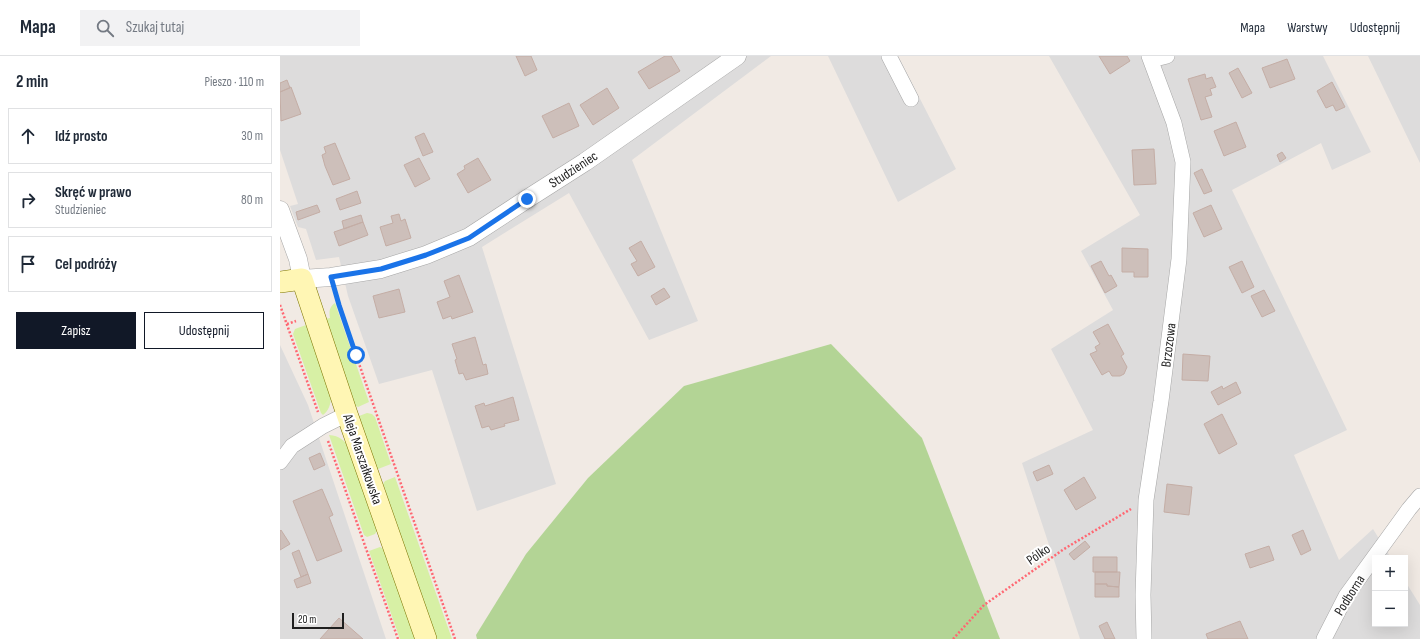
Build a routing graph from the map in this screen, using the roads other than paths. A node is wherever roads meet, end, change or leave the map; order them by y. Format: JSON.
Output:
{"nodes":[{"id":1,"x":737,"y":56,"type":"edge"},
{"id":2,"x":889,"y":56,"type":"edge"},
{"id":3,"x":1167,"y":56,"type":"edge"},
{"id":4,"x":1150,"y":58,"type":"edge"},
{"id":5,"x":911,"y":99,"type":"dead end"},
{"id":6,"x":280,"y":210,"type":"edge"},
{"id":7,"x":302,"y":279,"type":"junction"},
{"id":8,"x":280,"y":282,"type":"edge"},
{"id":9,"x":347,"y":414,"type":"junction"},
{"id":10,"x":280,"y":462,"type":"edge"},
{"id":11,"x":1420,"y":496,"type":"edge"},
{"id":12,"x":426,"y":639,"type":"edge"},
{"id":13,"x":1144,"y":639,"type":"edge"},
{"id":14,"x":1324,"y":639,"type":"edge"}],
"edges":[{"from":1,"to":7,"type":"street","name":"Studzieniec"},
{"from":2,"to":5,"type":"street"},
{"from":3,"to":4,"type":"street"},
{"from":4,"to":13,"type":"street","name":"Brzozowa"},
{"from":6,"to":7,"type":"street"},
{"from":7,"to":8,"type":"main road","name":"Studzieniec"},
{"from":7,"to":9,"type":"main road","name":"Aleja Marszałkowska"},
{"from":9,"to":10,"type":"street"},
{"from":9,"to":12,"type":"main road","name":"Aleja Marszałkowska"},
{"from":11,"to":14,"type":"street","name":"Podborna"}]}
